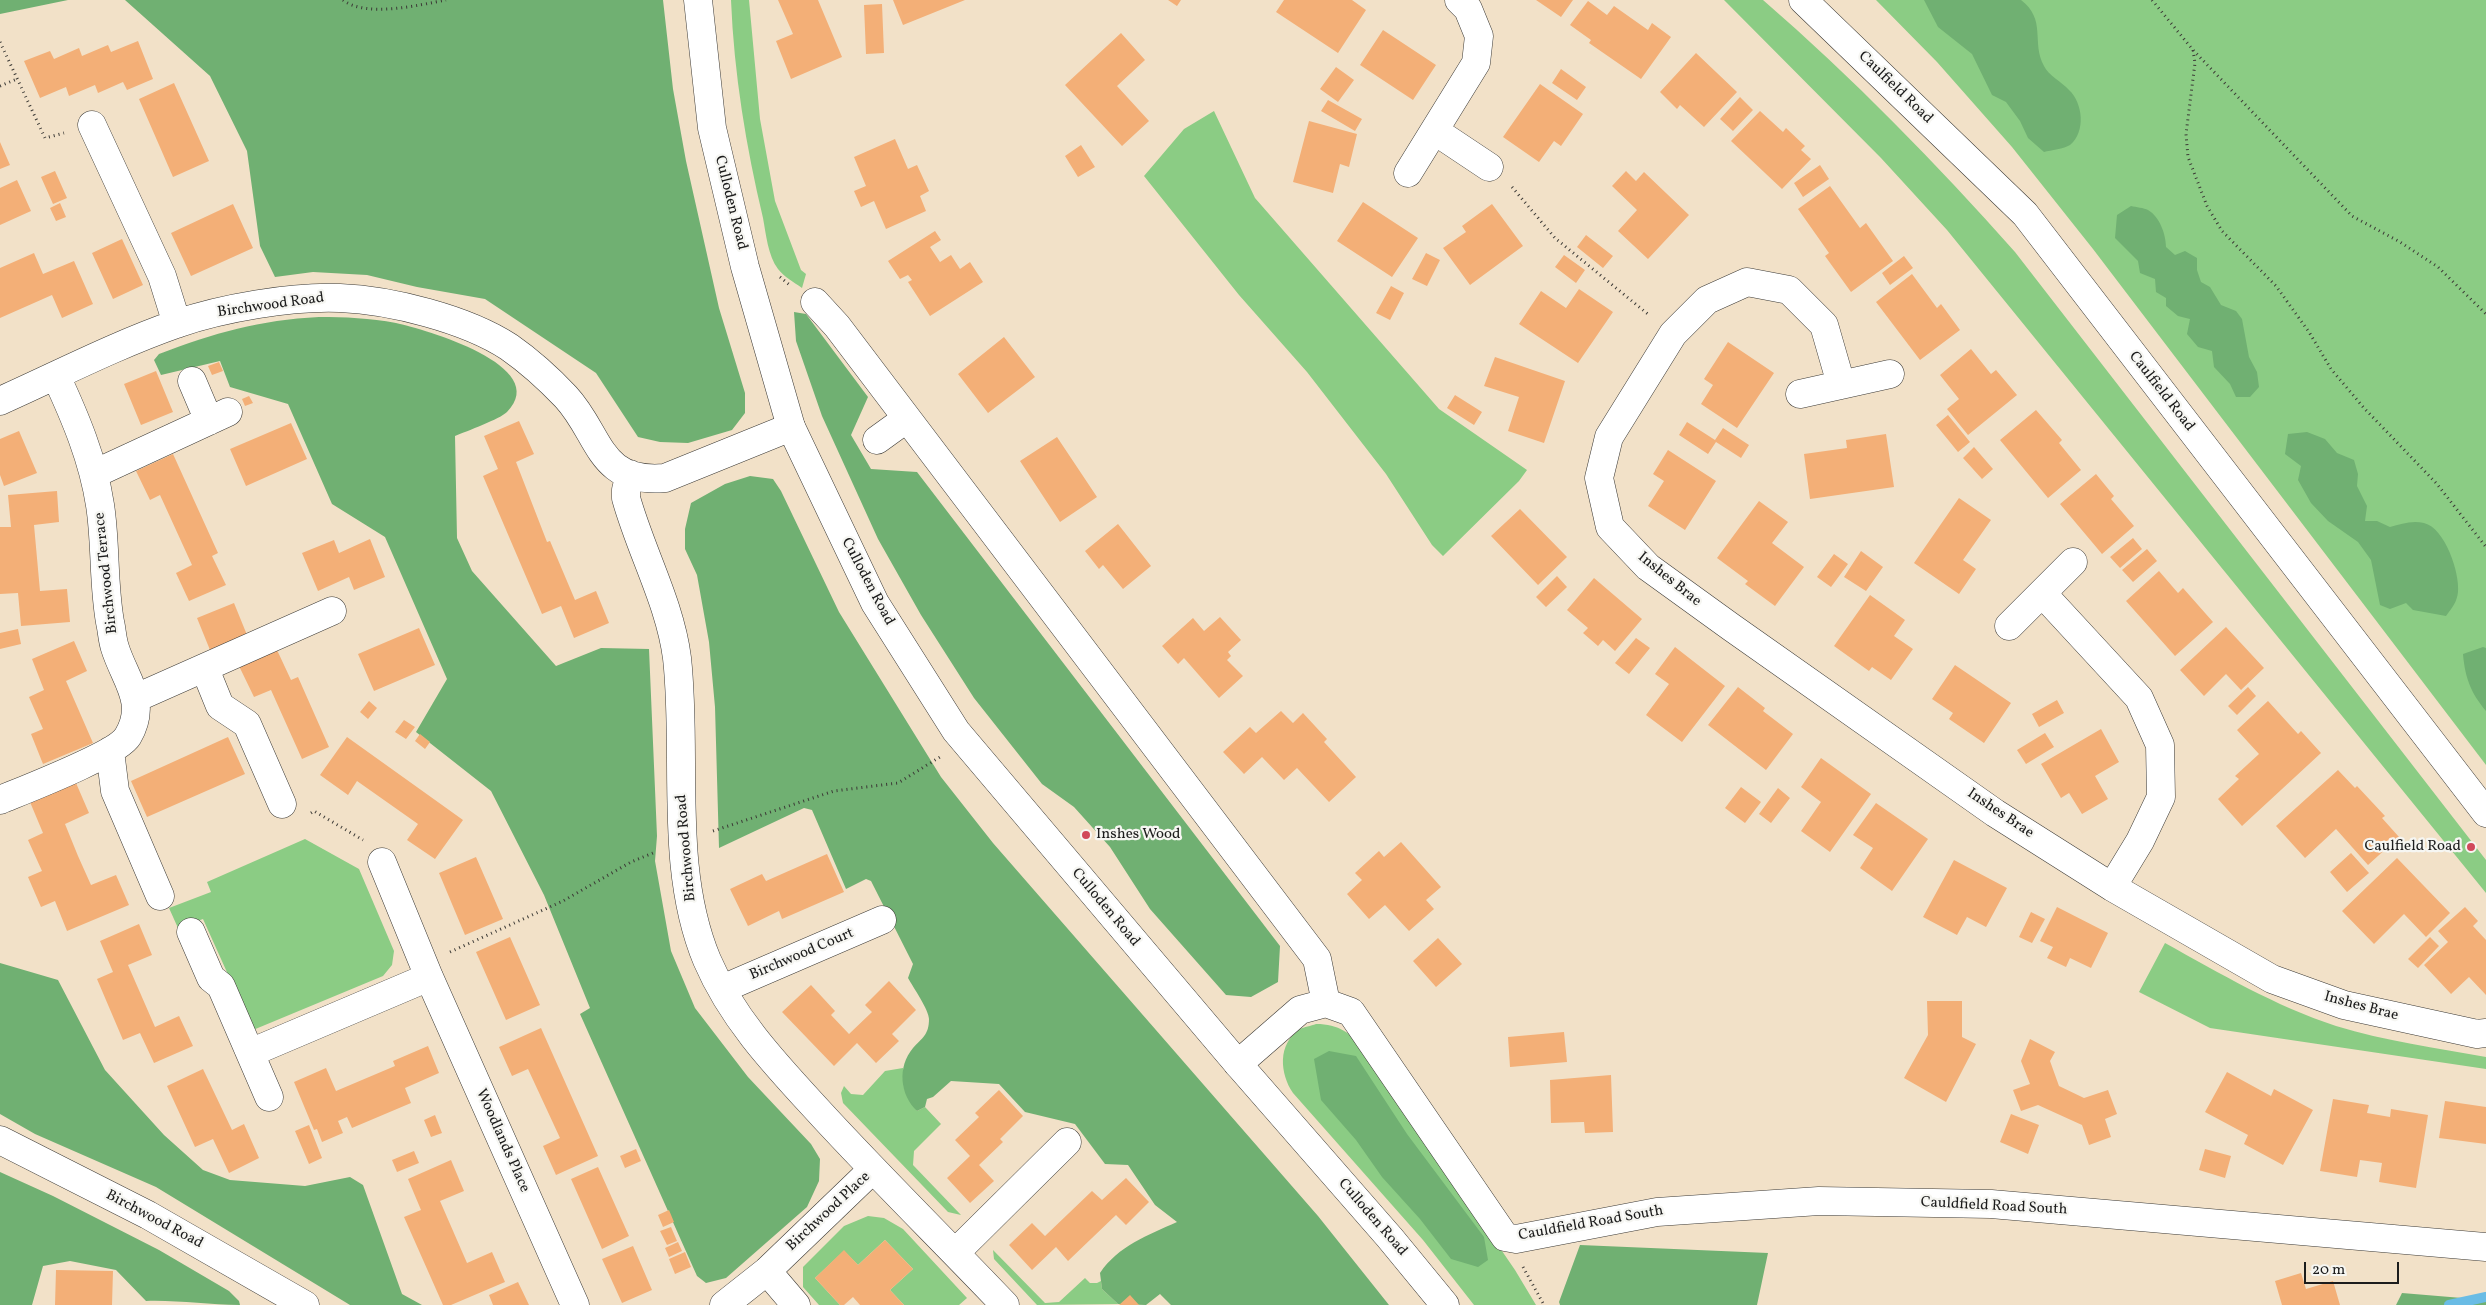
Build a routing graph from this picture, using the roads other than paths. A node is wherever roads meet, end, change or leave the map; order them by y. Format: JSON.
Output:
{"nodes":[{"id":1,"x":698,"y":0,"type":"edge"},
{"id":2,"x":1459,"y":0,"type":"edge"},
{"id":3,"x":1804,"y":0,"type":"edge"},
{"id":4,"x":92,"y":125,"type":"road end"},
{"id":5,"x":1435,"y":131,"type":"junction"},
{"id":6,"x":1489,"y":167,"type":"road end"},
{"id":7,"x":1408,"y":173,"type":"dead end"},
{"id":8,"x":815,"y":302,"type":"dead end"},
{"id":9,"x":177,"y":324,"type":"junction"},
{"id":10,"x":1890,"y":374,"type":"dead end"},
{"id":11,"x":56,"y":376,"type":"junction"},
{"id":12,"x":192,"y":381,"type":"dead end"},
{"id":13,"x":1841,"y":384,"type":"junction"},
{"id":14,"x":1800,"y":394,"type":"dead end"},
{"id":15,"x":0,"y":401,"type":"edge"},
{"id":16,"x":906,"y":419,"type":"junction"},
{"id":17,"x":791,"y":426,"type":"junction"},
{"id":18,"x":877,"y":440,"type":"dead end"},
{"id":19,"x":94,"y":474,"type":"junction"},
{"id":20,"x":630,"y":474,"type":"junction"},
{"id":21,"x":2073,"y":562,"type":"dead end"},
{"id":22,"x":2042,"y":593,"type":"junction"},
{"id":23,"x":332,"y":611,"type":"dead end"},
{"id":24,"x":2009,"y":626,"type":"dead end"},
{"id":25,"x":205,"y":669,"type":"junction"},
{"id":26,"x":136,"y":698,"type":"junction"},
{"id":27,"x":110,"y":750,"type":"junction"},
{"id":28,"x":0,"y":800,"type":"edge"},
{"id":29,"x":282,"y":804,"type":"road end"},
{"id":30,"x":2486,"y":813,"type":"edge"},
{"id":31,"x":382,"y":862,"type":"road end"},
{"id":32,"x":2112,"y":887,"type":"junction"},
{"id":33,"x":160,"y":896,"type":"dead end"},
{"id":34,"x":882,"y":920,"type":"dead end"},
{"id":35,"x":191,"y":932,"type":"dead end"},
{"id":36,"x":427,"y":970,"type":"junction"},
{"id":37,"x":722,"y":989,"type":"junction"},
{"id":38,"x":1326,"y":1003,"type":"junction"},
{"id":39,"x":2486,"y":1033,"type":"edge"},
{"id":40,"x":250,"y":1053,"type":"junction"},
{"id":41,"x":1238,"y":1064,"type":"junction"},
{"id":42,"x":269,"y":1097,"type":"dead end"},
{"id":43,"x":0,"y":1140,"type":"edge"},
{"id":44,"x":1067,"y":1142,"type":"dead end"},
{"id":45,"x":872,"y":1170,"type":"junction"},
{"id":46,"x":2486,"y":1247,"type":"edge"},
{"id":47,"x":955,"y":1253,"type":"junction"},
{"id":48,"x":767,"y":1271,"type":"junction"},
{"id":49,"x":304,"y":1305,"type":"edge"},
{"id":50,"x":575,"y":1305,"type":"edge"},
{"id":51,"x":724,"y":1305,"type":"edge"},
{"id":52,"x":796,"y":1305,"type":"edge"},
{"id":53,"x":1005,"y":1305,"type":"edge"},
{"id":54,"x":1445,"y":1305,"type":"edge"}],
"edges":[{"from":1,"to":17,"type":"street","name":"Culloden Road"},
{"from":2,"to":5,"type":"street"},
{"from":3,"to":30,"type":"street","name":"Caulfield Road"},
{"from":4,"to":9,"type":"street"},
{"from":5,"to":6,"type":"street"},
{"from":5,"to":7,"type":"street"},
{"from":8,"to":16,"type":"street"},
{"from":9,"to":11,"type":"street","name":"Birchwood Road"},
{"from":9,"to":20,"type":"street","name":"Birchwood Road"},
{"from":10,"to":13,"type":"street"},
{"from":11,"to":15,"type":"street","name":"Birchwood Road"},
{"from":11,"to":19,"type":"street","name":"Birchwood Terrace"},
{"from":12,"to":19,"type":"street"},
{"from":13,"to":14,"type":"street"},
{"from":13,"to":32,"type":"street","name":"Inshes Brae"},
{"from":16,"to":18,"type":"street"},
{"from":16,"to":38,"type":"street"},
{"from":17,"to":20,"type":"street","name":"Birchwood Road"},
{"from":17,"to":41,"type":"street","name":"Culloden Road"},
{"from":19,"to":26,"type":"street","name":"Birchwood Terrace"},
{"from":20,"to":37,"type":"street","name":"Birchwood Road"},
{"from":21,"to":22,"type":"street"},
{"from":22,"to":24,"type":"street"},
{"from":22,"to":32,"type":"street"},
{"from":23,"to":25,"type":"street"},
{"from":25,"to":26,"type":"street"},
{"from":25,"to":29,"type":"street"},
{"from":26,"to":27,"type":"street","name":"Birchwood Terrace"},
{"from":27,"to":28,"type":"street","name":"Birchwood Terrace"},
{"from":27,"to":33,"type":"street"},
{"from":31,"to":36,"type":"street","name":"Woodlands Place"},
{"from":32,"to":39,"type":"street","name":"Inshes Brae"},
{"from":34,"to":37,"type":"street","name":"Birchwood Court"},
{"from":35,"to":40,"type":"street"},
{"from":36,"to":40,"type":"street"},
{"from":36,"to":50,"type":"street","name":"Woodlands Place"},
{"from":37,"to":45,"type":"street","name":"Birchwood Road"},
{"from":38,"to":41,"type":"street"},
{"from":38,"to":46,"type":"street","name":"Cauldfield Road South"},
{"from":40,"to":42,"type":"street"},
{"from":41,"to":54,"type":"street","name":"Culloden Road"},
{"from":43,"to":49,"type":"street","name":"Birchwood Road"},
{"from":44,"to":47,"type":"street"},
{"from":45,"to":47,"type":"street","name":"Birchwood Place"},
{"from":45,"to":48,"type":"street","name":"Birchwood Place"},
{"from":47,"to":53,"type":"street","name":"Birchwood Place"},
{"from":48,"to":51,"type":"street","name":"Birchwood Place"},
{"from":48,"to":52,"type":"street"}]}
